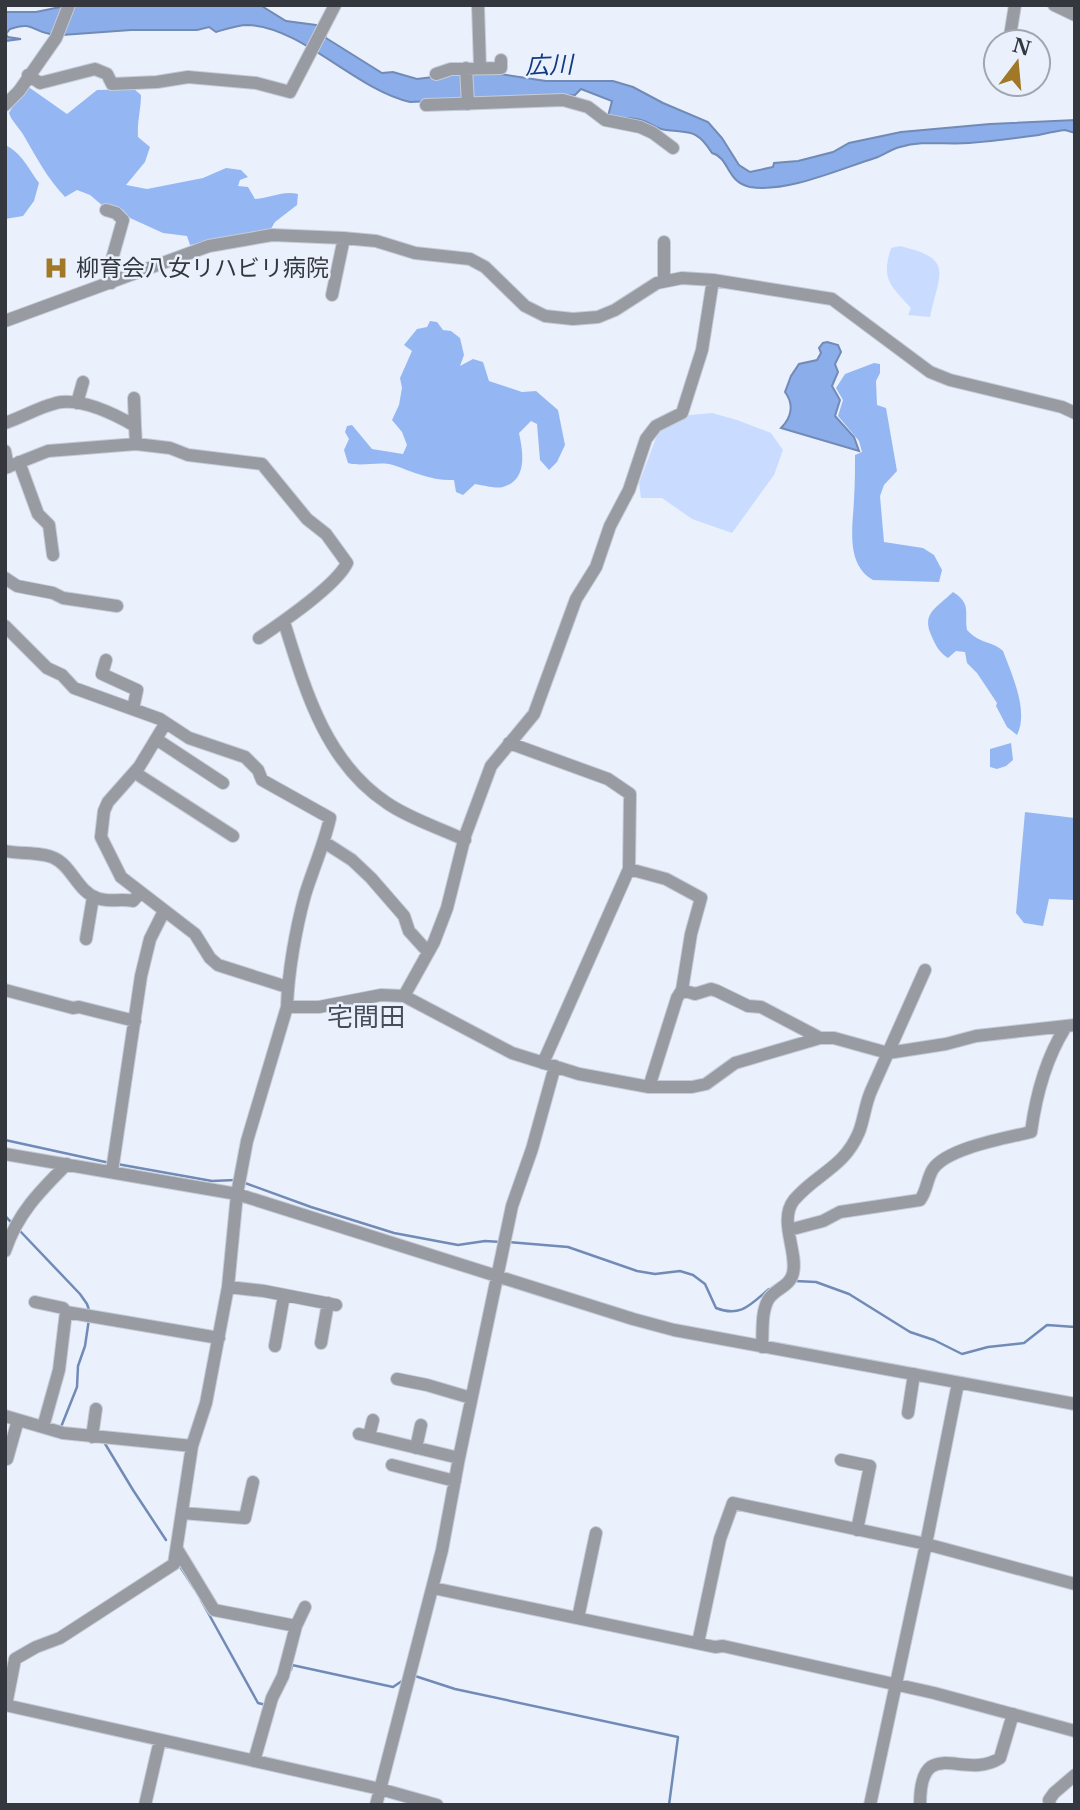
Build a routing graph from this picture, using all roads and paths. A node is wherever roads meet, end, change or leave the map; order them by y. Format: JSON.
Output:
{"nodes":[{"id":1,"x":69,"y":5,"type":"edge"},
{"id":2,"x":335,"y":5,"type":"edge"},
{"id":3,"x":478,"y":5,"type":"edge"},
{"id":4,"x":1015,"y":5,"type":"edge"},
{"id":5,"x":1054,"y":5,"type":"edge"},
{"id":6,"x":1075,"y":15,"type":"edge"},
{"id":7,"x":1011,"y":28,"type":"edge"},
{"id":8,"x":501,"y":60,"type":"dead end"},
{"id":9,"x":466,"y":68,"type":"junction"},
{"id":10,"x":480,"y":68,"type":"junction"},
{"id":11,"x":436,"y":74,"type":"dead end"},
{"id":12,"x":29,"y":75,"type":"junction"},
{"id":13,"x":468,"y":104,"type":"junction"},
{"id":14,"x":5,"y":105,"type":"edge"},
{"id":15,"x":426,"y":105,"type":"dead end"},
{"id":16,"x":673,"y":148,"type":"dead end"},
{"id":17,"x":106,"y":210,"type":"dead end"},
{"id":18,"x":344,"y":238,"type":"junction"},
{"id":19,"x":664,"y":242,"type":"dead end"},
{"id":20,"x":713,"y":280,"type":"junction"},
{"id":21,"x":664,"y":281,"type":"junction"},
{"id":22,"x":110,"y":283,"type":"junction"},
{"id":23,"x":332,"y":295,"type":"dead end"},
{"id":24,"x":5,"y":321,"type":"edge"},
{"id":25,"x":83,"y":382,"type":"dead end"},
{"id":26,"x":134,"y":398,"type":"dead end"},
{"id":27,"x":78,"y":403,"type":"junction"},
{"id":28,"x":1075,"y":413,"type":"edge"},
{"id":29,"x":5,"y":423,"type":"edge"},
{"id":30,"x":135,"y":426,"type":"junction"},
{"id":31,"x":136,"y":444,"type":"junction"},
{"id":32,"x":5,"y":451,"type":"edge"},
{"id":33,"x":11,"y":466,"type":"edge"},
{"id":34,"x":53,"y":555,"type":"dead end"},
{"id":35,"x":5,"y":578,"type":"edge"},
{"id":36,"x":117,"y":606,"type":"dead end"},
{"id":37,"x":284,"y":622,"type":"junction"},
{"id":38,"x":5,"y":626,"type":"edge"},
{"id":39,"x":259,"y":638,"type":"dead end"},
{"id":40,"x":106,"y":660,"type":"dead end"},
{"id":41,"x":133,"y":709,"type":"junction"},
{"id":42,"x":165,"y":724,"type":"junction"},
{"id":43,"x":156,"y":739,"type":"junction"},
{"id":44,"x":509,"y":743,"type":"junction"},
{"id":45,"x":140,"y":776,"type":"dead end"},
{"id":46,"x":223,"y":783,"type":"dead end"},
{"id":47,"x":233,"y":836,"type":"dead end"},
{"id":48,"x":465,"y":840,"type":"junction"},
{"id":49,"x":324,"y":842,"type":"junction"},
{"id":50,"x":5,"y":851,"type":"edge"},
{"id":51,"x":629,"y":869,"type":"junction"},
{"id":52,"x":140,"y":893,"type":"junction"},
{"id":53,"x":93,"y":897,"type":"junction"},
{"id":54,"x":164,"y":911,"type":"junction"},
{"id":55,"x":86,"y":939,"type":"dead end"},
{"id":56,"x":428,"y":953,"type":"junction"},
{"id":57,"x":925,"y":970,"type":"dead end"},
{"id":58,"x":287,"y":987,"type":"junction"},
{"id":59,"x":5,"y":990,"type":"edge"},
{"id":60,"x":682,"y":990,"type":"junction"},
{"id":61,"x":404,"y":996,"type":"junction"},
{"id":62,"x":287,"y":1007,"type":"junction"},
{"id":63,"x":135,"y":1021,"type":"junction"},
{"id":64,"x":1070,"y":1026,"type":"edge"},
{"id":65,"x":820,"y":1038,"type":"junction"},
{"id":66,"x":888,"y":1053,"type":"junction"},
{"id":67,"x":549,"y":1065,"type":"junction"},
{"id":68,"x":649,"y":1087,"type":"junction"},
{"id":69,"x":5,"y":1154,"type":"edge"},
{"id":70,"x":66,"y":1164,"type":"junction"},
{"id":71,"x":112,"y":1171,"type":"junction"},
{"id":72,"x":239,"y":1185,"type":"junction"},
{"id":73,"x":789,"y":1230,"type":"junction"},
{"id":74,"x":5,"y":1251,"type":"edge"},
{"id":75,"x":498,"y":1276,"type":"junction"},
{"id":76,"x":228,"y":1287,"type":"junction"},
{"id":77,"x":284,"y":1295,"type":"junction"},
{"id":78,"x":35,"y":1302,"type":"dead end"},
{"id":79,"x":66,"y":1312,"type":"junction"},
{"id":80,"x":219,"y":1338,"type":"junction"},
{"id":81,"x":325,"y":1338,"type":"dead end"},
{"id":82,"x":275,"y":1346,"type":"dead end"},
{"id":83,"x":762,"y":1347,"type":"junction"},
{"id":84,"x":914,"y":1374,"type":"junction"},
{"id":85,"x":397,"y":1380,"type":"dead end"},
{"id":86,"x":958,"y":1383,"type":"junction"},
{"id":87,"x":471,"y":1398,"type":"junction"},
{"id":88,"x":1075,"y":1404,"type":"edge"},
{"id":89,"x":96,"y":1409,"type":"dead end"},
{"id":90,"x":908,"y":1413,"type":"dead end"},
{"id":91,"x":5,"y":1416,"type":"edge"},
{"id":92,"x":18,"y":1420,"type":"junction"},
{"id":93,"x":373,"y":1420,"type":"dead end"},
{"id":94,"x":421,"y":1425,"type":"dead end"},
{"id":95,"x":43,"y":1427,"type":"junction"},
{"id":96,"x":92,"y":1437,"type":"junction"},
{"id":97,"x":192,"y":1446,"type":"junction"},
{"id":98,"x":416,"y":1448,"type":"junction"},
{"id":99,"x":459,"y":1458,"type":"junction"},
{"id":100,"x":7,"y":1459,"type":"edge"},
{"id":101,"x":841,"y":1460,"type":"dead end"},
{"id":102,"x":392,"y":1465,"type":"dead end"},
{"id":103,"x":456,"y":1481,"type":"junction"},
{"id":104,"x":253,"y":1482,"type":"dead end"},
{"id":105,"x":182,"y":1513,"type":"junction"},
{"id":106,"x":857,"y":1530,"type":"junction"},
{"id":107,"x":596,"y":1533,"type":"dead end"},
{"id":108,"x":926,"y":1544,"type":"junction"},
{"id":109,"x":177,"y":1549,"type":"junction"},
{"id":110,"x":1075,"y":1584,"type":"edge"},
{"id":111,"x":433,"y":1588,"type":"junction"},
{"id":112,"x":305,"y":1607,"type":"dead end"},
{"id":113,"x":578,"y":1618,"type":"junction"},
{"id":114,"x":296,"y":1626,"type":"junction"},
{"id":115,"x":698,"y":1643,"type":"junction"},
{"id":116,"x":895,"y":1684,"type":"junction"},
{"id":117,"x":5,"y":1705,"type":"edge"},
{"id":118,"x":1013,"y":1714,"type":"junction"},
{"id":119,"x":1075,"y":1731,"type":"edge"},
{"id":120,"x":160,"y":1740,"type":"junction"},
{"id":121,"x":254,"y":1761,"type":"junction"},
{"id":122,"x":1075,"y":1775,"type":"edge"},
{"id":123,"x":380,"y":1789,"type":"junction"},
{"id":124,"x":145,"y":1805,"type":"edge"},
{"id":125,"x":376,"y":1805,"type":"edge"},
{"id":126,"x":437,"y":1805,"type":"edge"},
{"id":127,"x":870,"y":1805,"type":"edge"},
{"id":128,"x":920,"y":1805,"type":"edge"},
{"id":129,"x":1050,"y":1805,"type":"edge"}],
"edges":[{"from":1,"to":12,"type":"street"},
{"from":2,"to":12,"type":"street"},
{"from":3,"to":10,"type":"street"},
{"from":4,"to":7,"type":"street"},
{"from":5,"to":6,"type":"street"},
{"from":8,"to":10,"type":"street"},
{"from":9,"to":10,"type":"street"},
{"from":9,"to":11,"type":"street"},
{"from":9,"to":13,"type":"street"},
{"from":12,"to":14,"type":"street"},
{"from":13,"to":15,"type":"street"},
{"from":13,"to":16,"type":"street"},
{"from":17,"to":22,"type":"street"},
{"from":18,"to":21,"type":"street"},
{"from":18,"to":22,"type":"street"},
{"from":18,"to":23,"type":"street"},
{"from":19,"to":21,"type":"street"},
{"from":20,"to":21,"type":"street"},
{"from":20,"to":28,"type":"street"},
{"from":20,"to":44,"type":"street"},
{"from":22,"to":24,"type":"street"},
{"from":25,"to":27,"type":"street"},
{"from":26,"to":30,"type":"street"},
{"from":27,"to":29,"type":"street"},
{"from":27,"to":30,"type":"street"},
{"from":30,"to":31,"type":"street"},
{"from":31,"to":33,"type":"street"},
{"from":31,"to":37,"type":"street"},
{"from":32,"to":33,"type":"street"},
{"from":33,"to":34,"type":"street"},
{"from":35,"to":36,"type":"street"},
{"from":37,"to":39,"type":"street"},
{"from":37,"to":48,"type":"street"},
{"from":38,"to":41,"type":"street"},
{"from":40,"to":41,"type":"street"},
{"from":41,"to":42,"type":"street"},
{"from":42,"to":43,"type":"street"},
{"from":42,"to":49,"type":"street"},
{"from":43,"to":46,"type":"street"},
{"from":43,"to":52,"type":"street"},
{"from":44,"to":48,"type":"street"},
{"from":44,"to":51,"type":"street"},
{"from":45,"to":47,"type":"street"},
{"from":48,"to":56,"type":"street"},
{"from":49,"to":56,"type":"street"},
{"from":49,"to":58,"type":"street"},
{"from":50,"to":53,"type":"street"},
{"from":51,"to":60,"type":"street"},
{"from":51,"to":67,"type":"street"},
{"from":52,"to":53,"type":"street"},
{"from":52,"to":54,"type":"street"},
{"from":53,"to":55,"type":"street"},
{"from":54,"to":58,"type":"street"},
{"from":54,"to":63,"type":"street"},
{"from":56,"to":61,"type":"street"},
{"from":57,"to":66,"type":"street"},
{"from":58,"to":62,"type":"street"},
{"from":59,"to":63,"type":"street"},
{"from":60,"to":65,"type":"street"},
{"from":60,"to":68,"type":"street"},
{"from":61,"to":62,"type":"street"},
{"from":61,"to":67,"type":"street"},
{"from":62,"to":72,"type":"street"},
{"from":63,"to":71,"type":"street"},
{"from":64,"to":66,"type":"street"},
{"from":64,"to":73,"type":"street"},
{"from":65,"to":66,"type":"street"},
{"from":65,"to":68,"type":"street"},
{"from":66,"to":73,"type":"street"},
{"from":67,"to":68,"type":"street"},
{"from":67,"to":75,"type":"street"},
{"from":69,"to":70,"type":"street"},
{"from":70,"to":71,"type":"street"},
{"from":70,"to":74,"type":"street"},
{"from":71,"to":72,"type":"street"},
{"from":72,"to":75,"type":"street"},
{"from":72,"to":76,"type":"street"},
{"from":73,"to":83,"type":"street"},
{"from":75,"to":83,"type":"street"},
{"from":75,"to":87,"type":"street"},
{"from":76,"to":77,"type":"street"},
{"from":76,"to":80,"type":"street"},
{"from":77,"to":81,"type":"street"},
{"from":77,"to":82,"type":"street"},
{"from":78,"to":79,"type":"street"},
{"from":79,"to":80,"type":"street"},
{"from":79,"to":95,"type":"street"},
{"from":80,"to":97,"type":"street"},
{"from":83,"to":84,"type":"street"},
{"from":84,"to":86,"type":"street"},
{"from":84,"to":90,"type":"street"},
{"from":85,"to":87,"type":"street"},
{"from":86,"to":88,"type":"street"},
{"from":86,"to":108,"type":"street"},
{"from":87,"to":99,"type":"street"},
{"from":89,"to":96,"type":"street"},
{"from":91,"to":92,"type":"street"},
{"from":92,"to":95,"type":"street"},
{"from":92,"to":100,"type":"street"},
{"from":93,"to":98,"type":"street"},
{"from":94,"to":98,"type":"street"},
{"from":95,"to":96,"type":"street"},
{"from":96,"to":97,"type":"street"},
{"from":97,"to":105,"type":"street"},
{"from":98,"to":99,"type":"street"},
{"from":99,"to":103,"type":"street"},
{"from":101,"to":106,"type":"street"},
{"from":102,"to":103,"type":"street"},
{"from":103,"to":111,"type":"street"},
{"from":104,"to":105,"type":"street"},
{"from":105,"to":109,"type":"street"},
{"from":106,"to":108,"type":"street"},
{"from":106,"to":115,"type":"street"},
{"from":107,"to":113,"type":"street"},
{"from":108,"to":110,"type":"street"},
{"from":108,"to":116,"type":"street"},
{"from":109,"to":114,"type":"street"},
{"from":109,"to":117,"type":"street"},
{"from":111,"to":113,"type":"street"},
{"from":111,"to":123,"type":"street"},
{"from":112,"to":114,"type":"street"},
{"from":113,"to":115,"type":"street"},
{"from":114,"to":121,"type":"street"},
{"from":115,"to":116,"type":"street"},
{"from":116,"to":118,"type":"street"},
{"from":116,"to":127,"type":"street"},
{"from":117,"to":120,"type":"street"},
{"from":118,"to":119,"type":"street"},
{"from":118,"to":128,"type":"street"},
{"from":120,"to":121,"type":"street"},
{"from":120,"to":124,"type":"street"},
{"from":121,"to":123,"type":"street"},
{"from":122,"to":129,"type":"street"},
{"from":123,"to":125,"type":"street"},
{"from":123,"to":126,"type":"street"}]}
